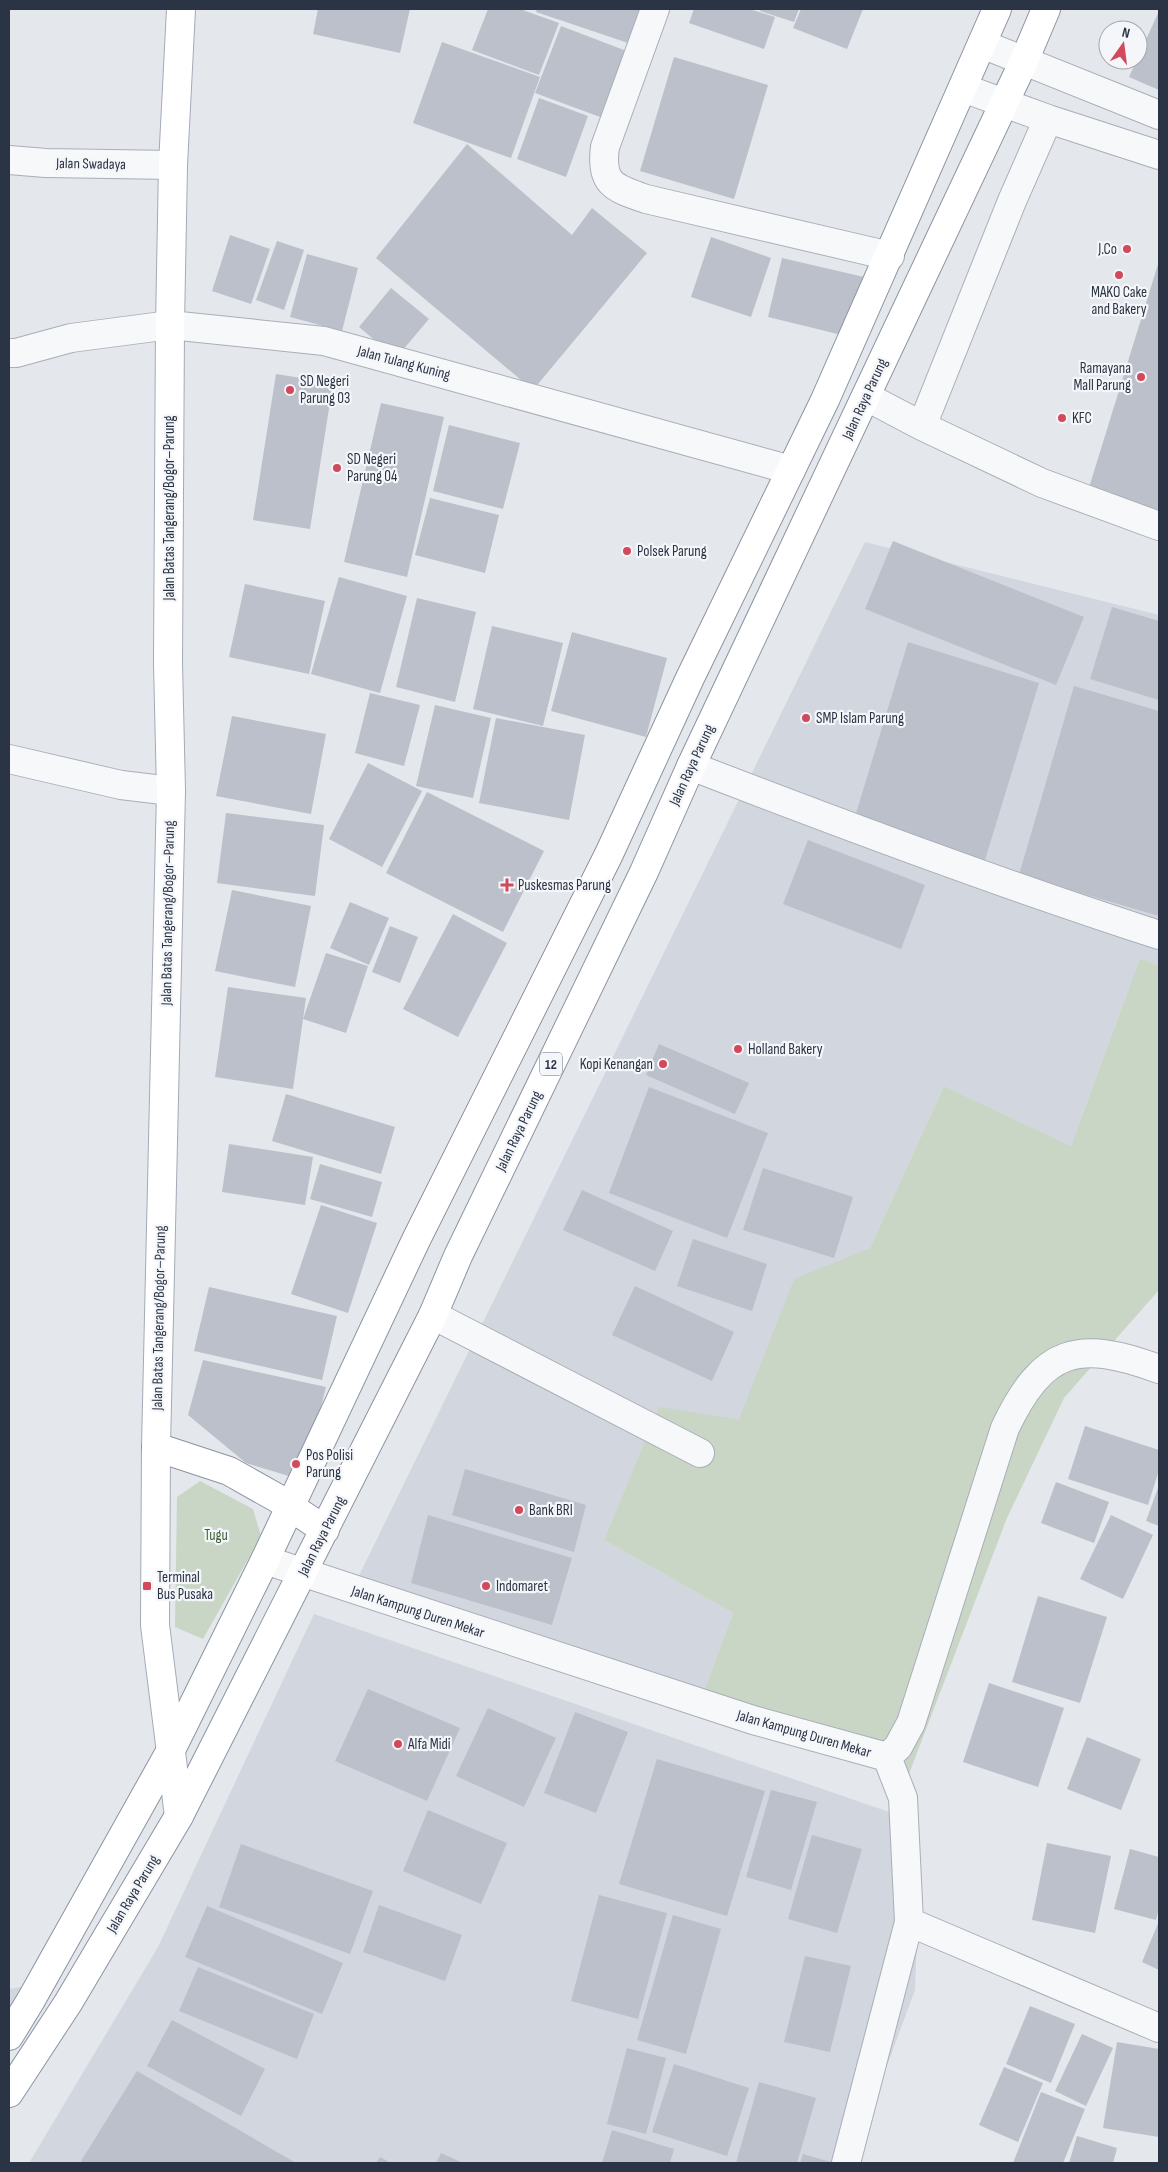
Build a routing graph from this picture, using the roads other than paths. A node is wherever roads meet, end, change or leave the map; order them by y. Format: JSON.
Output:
{"nodes":[{"id":1,"x":181,"y":9,"type":"edge"},
{"id":2,"x":655,"y":9,"type":"edge"},
{"id":3,"x":997,"y":9,"type":"edge"},
{"id":4,"x":1046,"y":9,"type":"edge"},
{"id":5,"x":982,"y":44,"type":"junction"},
{"id":6,"x":1024,"y":61,"type":"junction"},
{"id":7,"x":964,"y":88,"type":"junction"},
{"id":8,"x":1004,"y":104,"type":"junction"},
{"id":9,"x":1159,"y":115,"type":"edge"},
{"id":10,"x":1048,"y":119,"type":"junction"},
{"id":11,"x":1159,"y":154,"type":"edge"},
{"id":12,"x":9,"y":160,"type":"edge"},
{"id":13,"x":174,"y":165,"type":"junction"},
{"id":14,"x":890,"y":256,"type":"junction"},
{"id":15,"x":170,"y":325,"type":"junction"},
{"id":16,"x":9,"y":353,"type":"edge"},
{"id":17,"x":867,"y":397,"type":"junction"},
{"id":18,"x":922,"y":426,"type":"junction"},
{"id":19,"x":791,"y":470,"type":"junction"},
{"id":20,"x":1159,"y":526,"type":"edge"},
{"id":21,"x":9,"y":759,"type":"edge"},
{"id":22,"x":692,"y":766,"type":"junction"},
{"id":23,"x":171,"y":791,"type":"junction"},
{"id":24,"x":609,"y":854,"type":"junction"},
{"id":25,"x":644,"y":872,"type":"junction"},
{"id":26,"x":1159,"y":935,"type":"edge"},
{"id":27,"x":433,"y":1315,"type":"junction"},
{"id":28,"x":1159,"y":1369,"type":"edge"},
{"id":29,"x":156,"y":1447,"type":"junction"},
{"id":30,"x":700,"y":1453,"type":"dead end"},
{"id":31,"x":288,"y":1508,"type":"junction"},
{"id":32,"x":325,"y":1530,"type":"junction"},
{"id":33,"x":265,"y":1560,"type":"junction"},
{"id":34,"x":303,"y":1574,"type":"junction"},
{"id":35,"x":171,"y":1750,"type":"junction"},
{"id":36,"x":887,"y":1757,"type":"junction"},
{"id":37,"x":179,"y":1816,"type":"junction"},
{"id":38,"x":909,"y":1922,"type":"junction"},
{"id":39,"x":20,"y":2004,"type":"edge"},
{"id":40,"x":1159,"y":2028,"type":"edge"},
{"id":41,"x":9,"y":2036,"type":"edge"},
{"id":42,"x":9,"y":2093,"type":"edge"},
{"id":43,"x":846,"y":2163,"type":"edge"}],
"edges":[{"from":1,"to":13,"type":"main road","name":"Jalan Batas Tangerang/Bogor–Parung"},
{"from":2,"to":14,"type":"street"},
{"from":3,"to":5,"type":"main road"},
{"from":4,"to":6,"type":"main road","name":"Jalan Raya Parung","number":"12"},
{"from":5,"to":6,"type":"street"},
{"from":5,"to":7,"type":"main road"},
{"from":6,"to":8,"type":"main road","name":"Jalan Raya Parung","number":"12"},
{"from":6,"to":9,"type":"street"},
{"from":7,"to":8,"type":"street"},
{"from":7,"to":14,"type":"main road"},
{"from":8,"to":10,"type":"street"},
{"from":8,"to":17,"type":"main road","name":"Jalan Raya Parung","number":"12"},
{"from":10,"to":11,"type":"street"},
{"from":10,"to":18,"type":"street"},
{"from":12,"to":13,"type":"street","name":"Jalan Swadaya"},
{"from":13,"to":15,"type":"main road","name":"Jalan Batas Tangerang/Bogor–Parung"},
{"from":14,"to":19,"type":"main road"},
{"from":15,"to":16,"type":"street","name":"Jalan Tulang Kuning"},
{"from":15,"to":19,"type":"street","name":"Jalan Tulang Kuning"},
{"from":15,"to":23,"type":"main road","name":"Jalan Batas Tangerang/Bogor–Parung"},
{"from":17,"to":18,"type":"street"},
{"from":17,"to":22,"type":"main road","name":"Jalan Raya Parung","number":"12"},
{"from":18,"to":20,"type":"street"},
{"from":19,"to":24,"type":"main road"},
{"from":21,"to":23,"type":"street"},
{"from":22,"to":25,"type":"main road","name":"Jalan Raya Parung","number":"12"},
{"from":22,"to":26,"type":"street"},
{"from":23,"to":29,"type":"main road","name":"Jalan Batas Tangerang/Bogor–Parung"},
{"from":24,"to":25,"type":"main road"},
{"from":24,"to":31,"type":"main road"},
{"from":25,"to":27,"type":"main road","name":"Jalan Raya Parung","number":"12"},
{"from":27,"to":30,"type":"street"},
{"from":27,"to":32,"type":"main road","name":"Jalan Raya Parung","number":"12"},
{"from":28,"to":36,"type":"street"},
{"from":29,"to":31,"type":"main road"},
{"from":29,"to":35,"type":"main road","name":"Jalan Batas Tangerang/Bogor–Parung"},
{"from":31,"to":32,"type":"main road"},
{"from":31,"to":33,"type":"main road"},
{"from":32,"to":34,"type":"main road","name":"Jalan Raya Parung","number":"12"},
{"from":33,"to":34,"type":"street","name":"Jalan Kampung Duren Mekar"},
{"from":33,"to":35,"type":"main road"},
{"from":34,"to":36,"type":"street","name":"Jalan Kampung Duren Mekar"},
{"from":34,"to":37,"type":"main road","name":"Jalan Raya Parung","number":"12"},
{"from":35,"to":37,"type":"main road","name":"Jalan Batas Tangerang/Bogor–Parung"},
{"from":35,"to":39,"type":"main road"},
{"from":36,"to":38,"type":"street","name":"Jalan Kampung Duren Mekar"},
{"from":37,"to":42,"type":"main road","name":"Jalan Raya Parung","number":"12"},
{"from":38,"to":40,"type":"street"},
{"from":38,"to":43,"type":"street","name":"Jalan Kampung Duren Mekar"},
{"from":39,"to":41,"type":"main road"}]}
